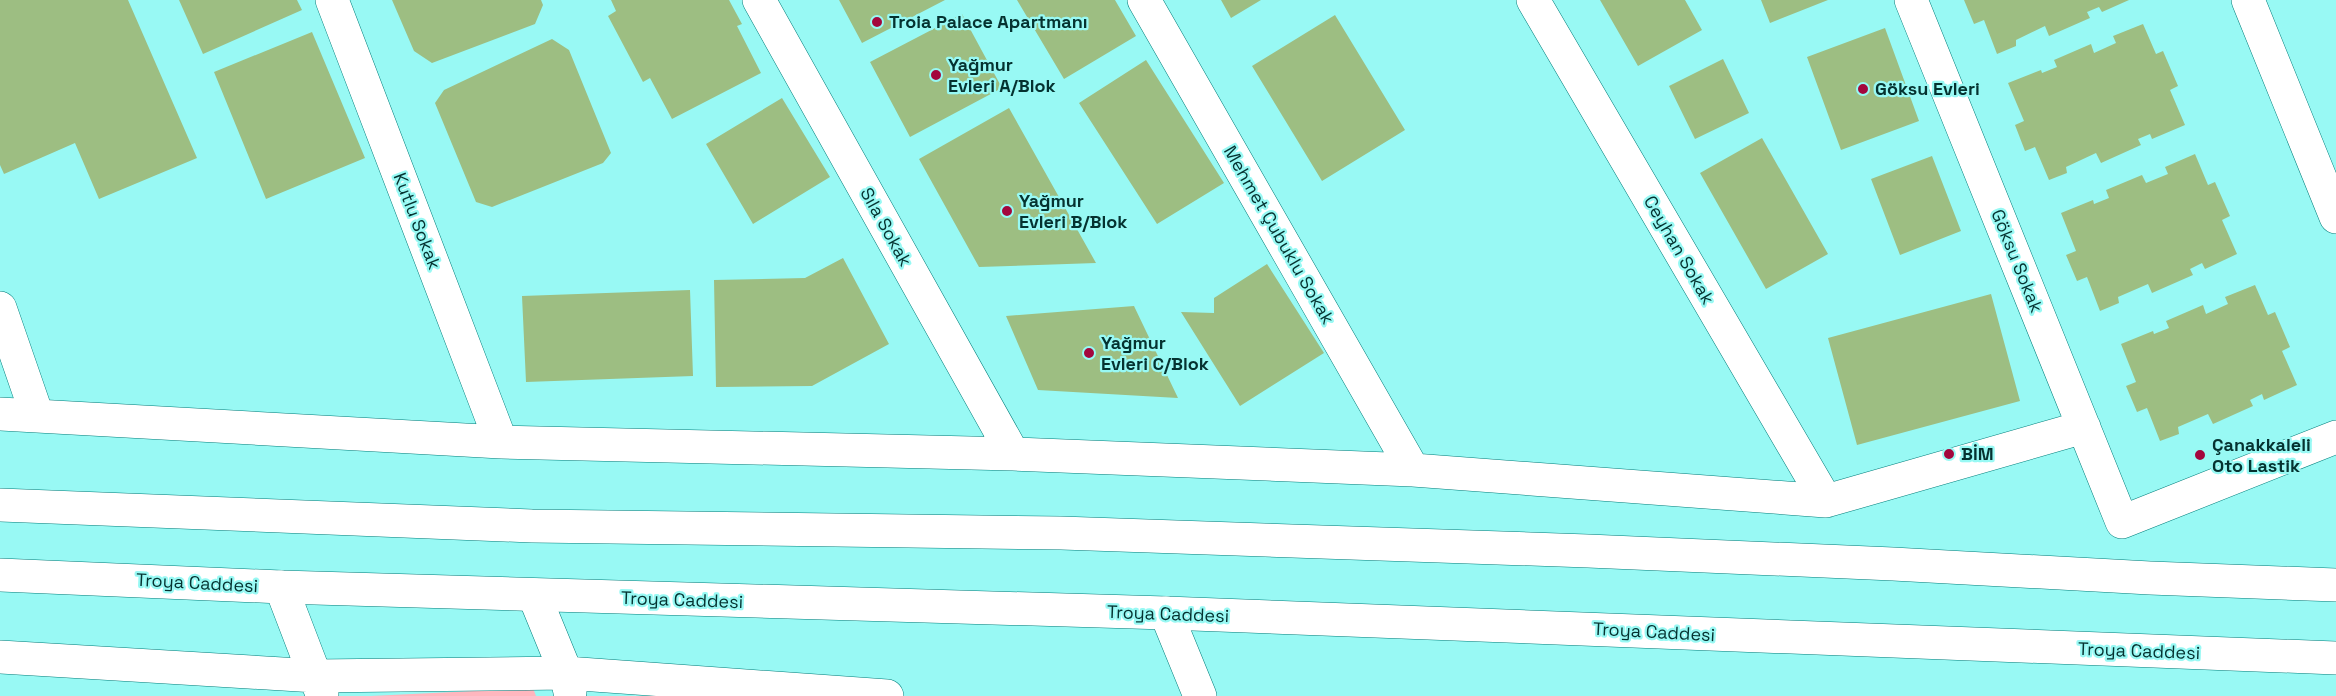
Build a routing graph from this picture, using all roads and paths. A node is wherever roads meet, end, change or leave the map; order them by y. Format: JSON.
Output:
{"nodes":[{"id":1,"x":332,"y":0,"type":"edge"},
{"id":2,"x":759,"y":0,"type":"edge"},
{"id":3,"x":1144,"y":0,"type":"edge"},
{"id":4,"x":1533,"y":0,"type":"edge"},
{"id":5,"x":1911,"y":0,"type":"edge"},
{"id":6,"x":2248,"y":0,"type":"edge"},
{"id":7,"x":2336,"y":217,"type":"edge"},
{"id":8,"x":0,"y":308,"type":"edge"},
{"id":9,"x":0,"y":414,"type":"edge"},
{"id":10,"x":37,"y":416,"type":"junction"},
{"id":11,"x":2084,"y":428,"type":"junction"},
{"id":12,"x":2336,"y":437,"type":"edge"},
{"id":13,"x":501,"y":442,"type":"junction"},
{"id":14,"x":1012,"y":454,"type":"junction"},
{"id":15,"x":1413,"y":470,"type":"junction"},
{"id":16,"x":1826,"y":501,"type":"junction"},
{"id":17,"x":0,"y":505,"type":"edge"},
{"id":18,"x":0,"y":574,"type":"edge"},
{"id":19,"x":2336,"y":585,"type":"edge"},
{"id":20,"x":281,"y":587,"type":"junction"},
{"id":21,"x":534,"y":595,"type":"junction"},
{"id":22,"x":1166,"y":613,"type":"junction"},
{"id":23,"x":0,"y":657,"type":"edge"},
{"id":24,"x":2336,"y":658,"type":"edge"},
{"id":25,"x":568,"y":685,"type":"edge"},
{"id":26,"x":319,"y":686,"type":"edge"},
{"id":27,"x":887,"y":696,"type":"edge"},
{"id":28,"x":1200,"y":696,"type":"edge"}],
"edges":[{"from":1,"to":13,"type":"street","name":"Kutlu Sokak"},
{"from":2,"to":14,"type":"street","name":"Sıla Sokak"},
{"from":3,"to":15,"type":"street","name":"Mehmet Çubuklu Sokak"},
{"from":4,"to":16,"type":"street","name":"Ceyhan Sokak"},
{"from":5,"to":11,"type":"street","name":"Göksu Sokak"},
{"from":6,"to":7,"type":"street"},
{"from":8,"to":10,"type":"street"},
{"from":9,"to":10,"type":"street"},
{"from":10,"to":13,"type":"street"},
{"from":11,"to":12,"type":"street","name":"Göksu Sokak"},
{"from":11,"to":16,"type":"street"},
{"from":13,"to":14,"type":"street"},
{"from":14,"to":15,"type":"street"},
{"from":15,"to":16,"type":"street"},
{"from":17,"to":19,"type":"street"},
{"from":18,"to":20,"type":"street","name":"Troya Caddesi"},
{"from":20,"to":21,"type":"street","name":"Troya Caddesi"},
{"from":20,"to":26,"type":"street"},
{"from":21,"to":22,"type":"street","name":"Troya Caddesi"},
{"from":21,"to":25,"type":"street"},
{"from":22,"to":24,"type":"street","name":"Troya Caddesi"},
{"from":22,"to":28,"type":"street"},
{"from":23,"to":26,"type":"street"},
{"from":25,"to":26,"type":"street"},
{"from":25,"to":27,"type":"street"}]}
